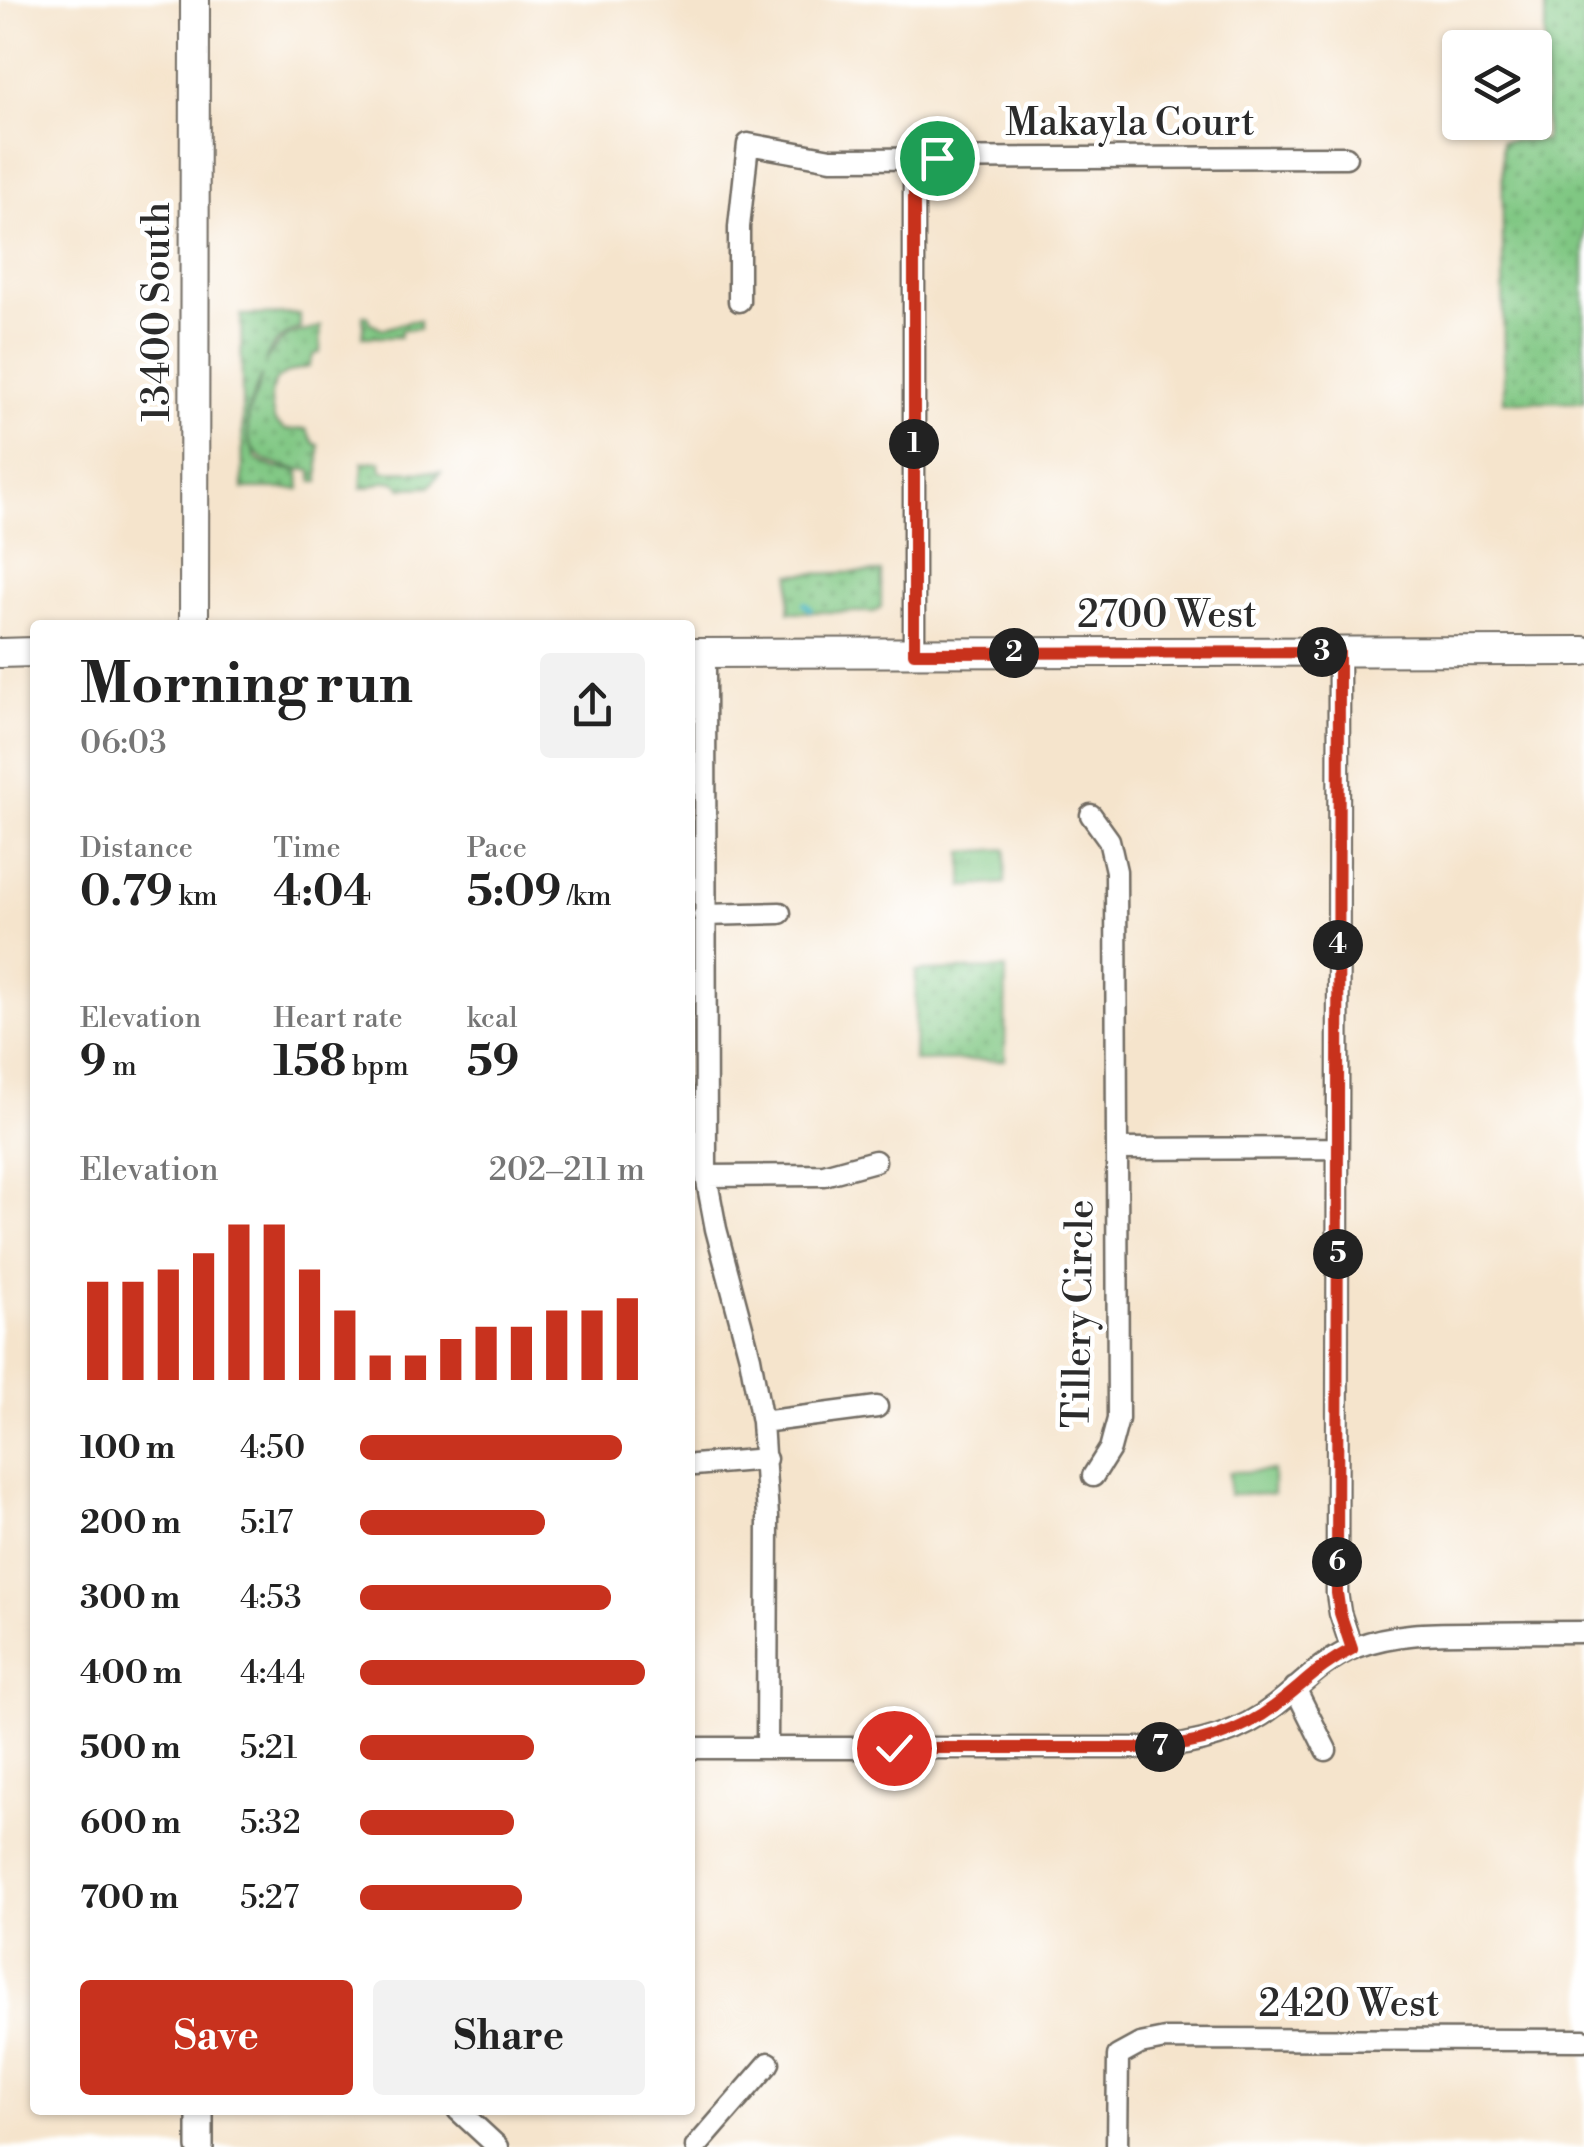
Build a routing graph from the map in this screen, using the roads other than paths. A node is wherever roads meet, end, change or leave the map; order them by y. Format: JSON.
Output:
{"nodes":[{"id":1,"x":195,"y":0,"type":"edge"},
{"id":2,"x":1346,"y":157,"type":"dead end"},
{"id":3,"x":914,"y":158,"type":"junction"},
{"id":4,"x":739,"y":301,"type":"dead end"},
{"id":5,"x":194,"y":620,"type":"edge"},
{"id":6,"x":1584,"y":651,"type":"edge"},
{"id":7,"x":30,"y":652,"type":"edge"},
{"id":8,"x":1339,"y":652,"type":"junction"},
{"id":9,"x":0,"y":653,"type":"edge"},
{"id":10,"x":697,"y":653,"type":"edge"},
{"id":11,"x":914,"y":653,"type":"junction"},
{"id":12,"x":1091,"y":815,"type":"dead end"},
{"id":13,"x":780,"y":913,"type":"dead end"},
{"id":14,"x":704,"y":915,"type":"junction"},
{"id":15,"x":1338,"y":1148,"type":"junction"},
{"id":16,"x":1117,"y":1150,"type":"junction"},
{"id":17,"x":875,"y":1161,"type":"dead end"},
{"id":18,"x":706,"y":1176,"type":"junction"},
{"id":19,"x":877,"y":1408,"type":"dead end"},
{"id":20,"x":762,"y":1422,"type":"junction"},
{"id":21,"x":766,"y":1459,"type":"junction"},
{"id":22,"x":695,"y":1466,"type":"edge"},
{"id":23,"x":1092,"y":1476,"type":"dead end"},
{"id":24,"x":1584,"y":1632,"type":"edge"},
{"id":25,"x":1352,"y":1649,"type":"junction"},
{"id":26,"x":1295,"y":1688,"type":"junction"},
{"id":27,"x":695,"y":1748,"type":"edge"},
{"id":28,"x":767,"y":1748,"type":"junction"},
{"id":29,"x":1326,"y":1750,"type":"dead end"},
{"id":30,"x":1584,"y":2040,"type":"edge"},
{"id":31,"x":768,"y":2063,"type":"dead end"},
{"id":32,"x":200,"y":2115,"type":"edge"},
{"id":33,"x":463,"y":2115,"type":"edge"},
{"id":34,"x":200,"y":2147,"type":"edge"},
{"id":35,"x":498,"y":2147,"type":"edge"},
{"id":36,"x":696,"y":2147,"type":"edge"},
{"id":37,"x":1117,"y":2147,"type":"edge"}],
"edges":[{"from":1,"to":5,"type":"main road","name":"13400 South"},
{"from":2,"to":3,"type":"street","name":"Makayla Court"},
{"from":3,"to":4,"type":"street","name":"Makayla Court"},
{"from":3,"to":11,"type":"street"},
{"from":6,"to":8,"type":"main road","name":"2700 West"},
{"from":7,"to":9,"type":"main road"},
{"from":8,"to":11,"type":"main road","name":"2700 West"},
{"from":8,"to":15,"type":"street"},
{"from":10,"to":11,"type":"main road","name":"2700 West"},
{"from":10,"to":14,"type":"street"},
{"from":12,"to":16,"type":"street","name":"Tillery Circle"},
{"from":13,"to":14,"type":"street"},
{"from":14,"to":18,"type":"street"},
{"from":15,"to":16,"type":"street"},
{"from":15,"to":25,"type":"street"},
{"from":16,"to":23,"type":"street","name":"Tillery Circle"},
{"from":17,"to":18,"type":"street"},
{"from":18,"to":20,"type":"street"},
{"from":19,"to":20,"type":"street"},
{"from":20,"to":21,"type":"street"},
{"from":21,"to":22,"type":"street"},
{"from":21,"to":28,"type":"street"},
{"from":24,"to":25,"type":"street"},
{"from":25,"to":26,"type":"street"},
{"from":26,"to":28,"type":"street"},
{"from":26,"to":29,"type":"street"},
{"from":27,"to":28,"type":"street"},
{"from":30,"to":37,"type":"street","name":"2420 West"},
{"from":31,"to":36,"type":"street"},
{"from":32,"to":34,"type":"street"},
{"from":33,"to":35,"type":"street"}]}
